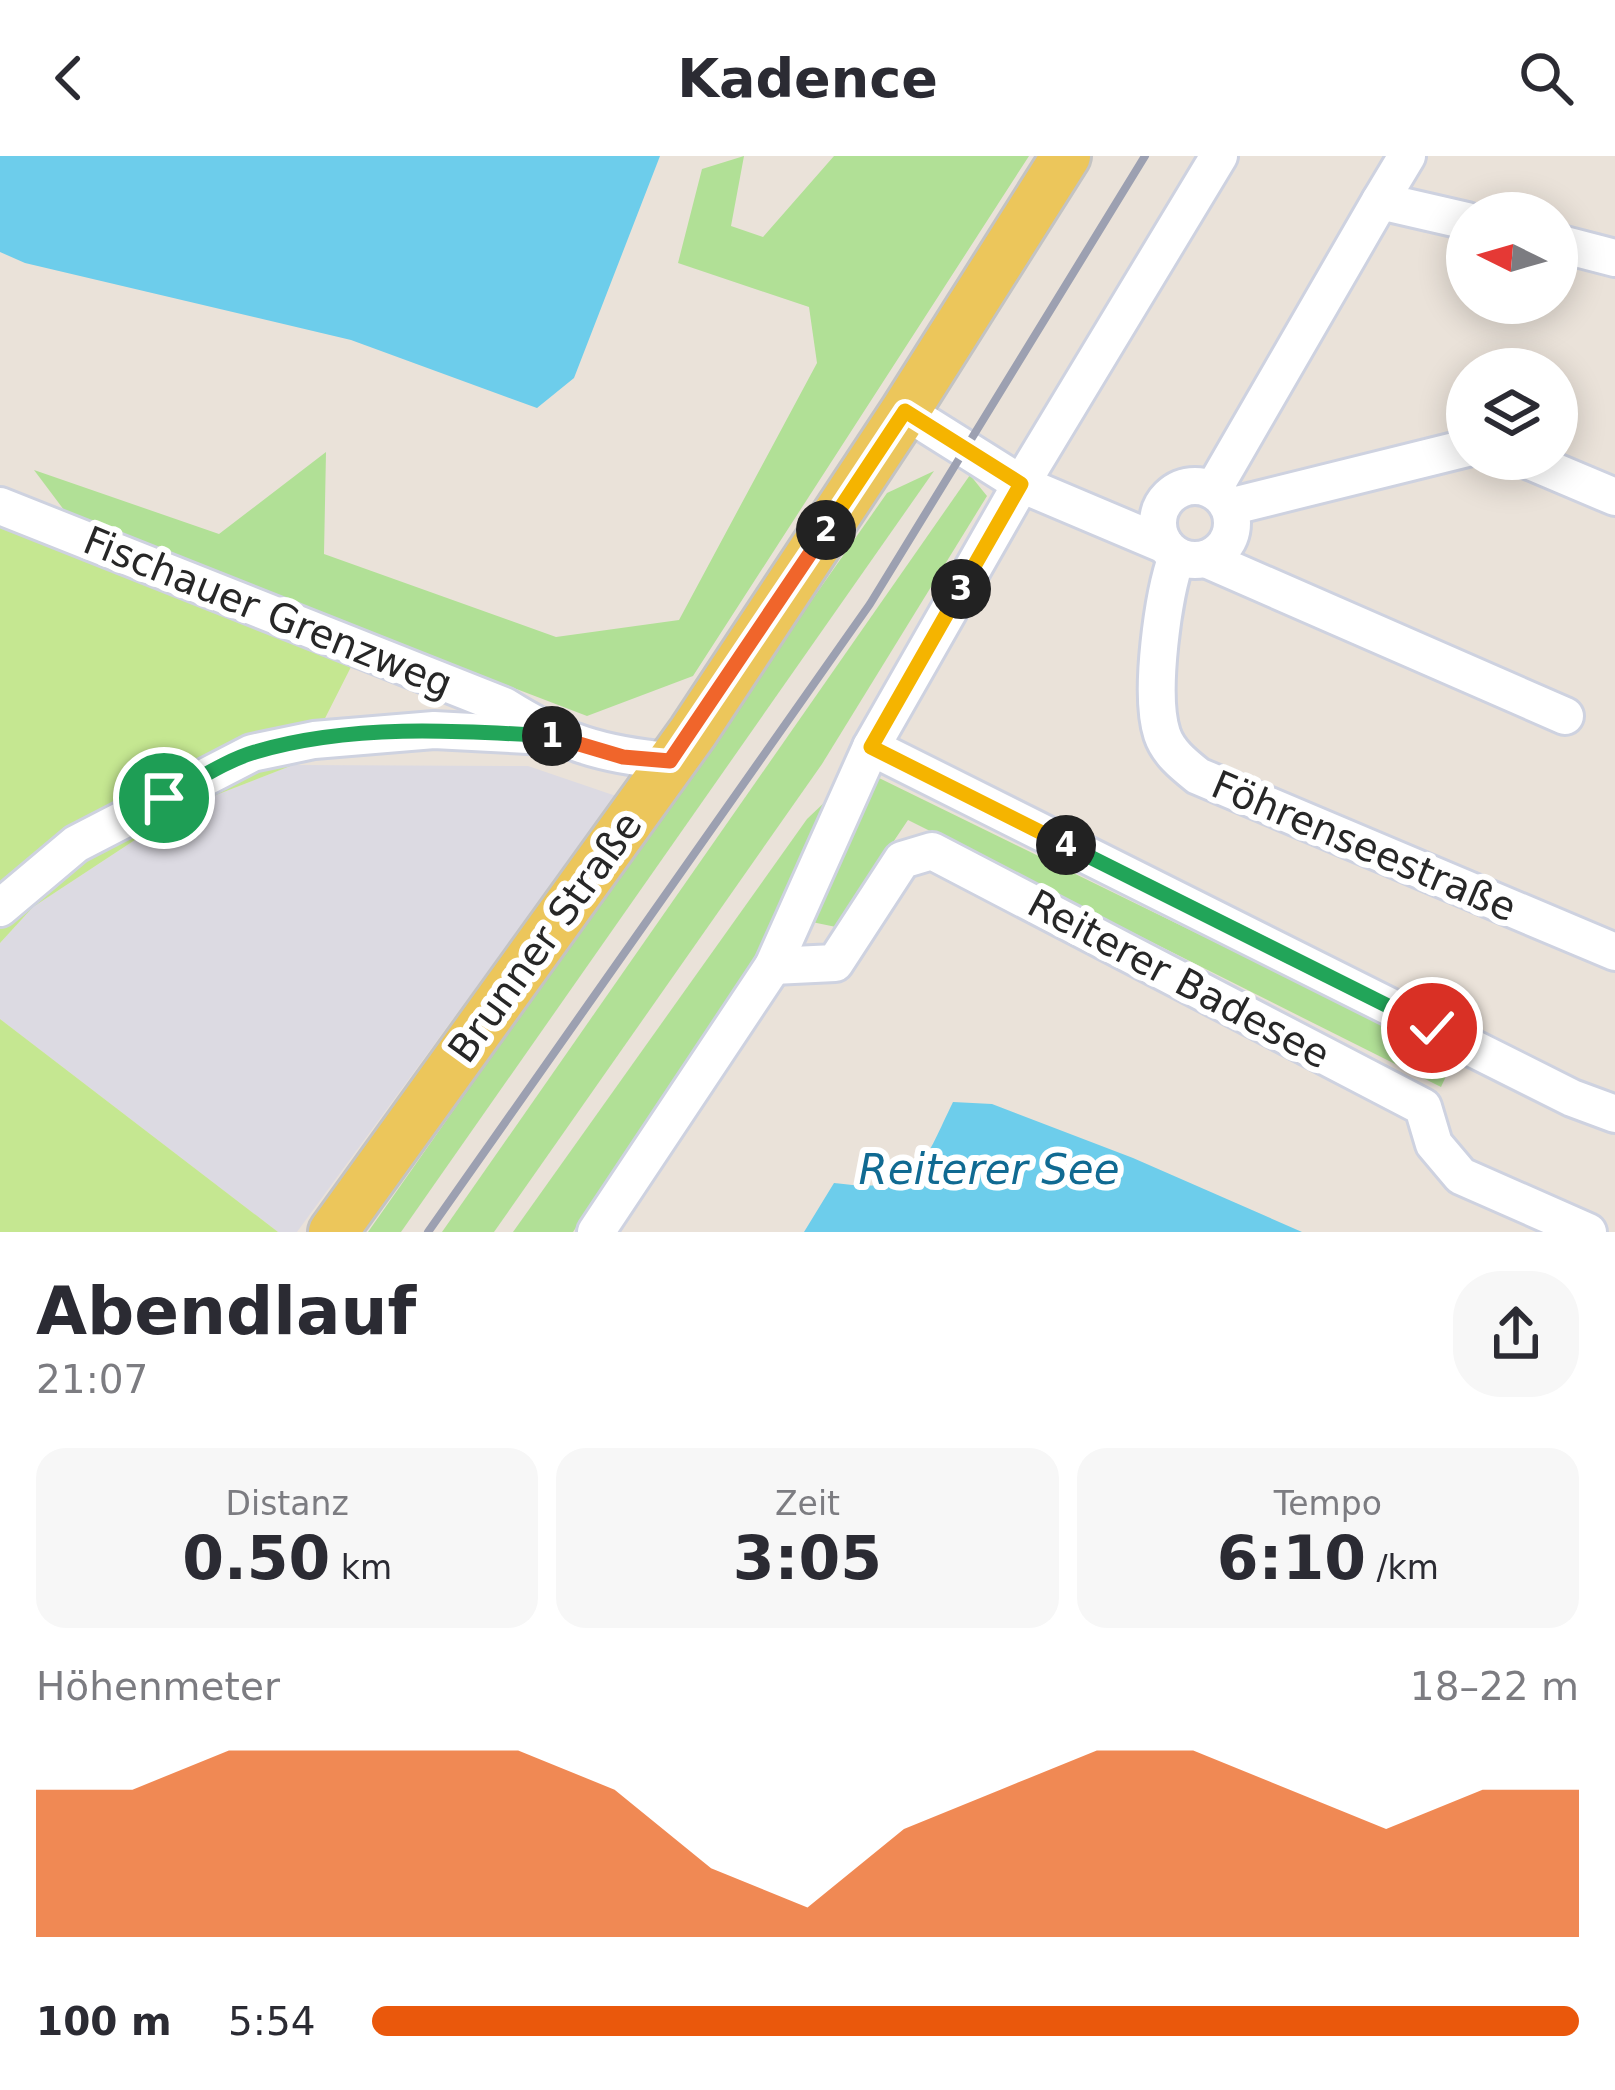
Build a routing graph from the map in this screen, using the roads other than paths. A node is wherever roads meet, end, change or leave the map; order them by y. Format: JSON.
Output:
{"nodes":[{"id":1,"x":1066,"y":156,"type":"edge"},
{"id":2,"x":1219,"y":156,"type":"edge"},
{"id":3,"x":1407,"y":156,"type":"edge"},
{"id":4,"x":1380,"y":201,"type":"junction"},
{"id":5,"x":1446,"y":216,"type":"edge"},
{"id":6,"x":1578,"y":248,"type":"edge"},
{"id":7,"x":1615,"y":258,"type":"edge"},
{"id":8,"x":905,"y":411,"type":"junction"},
{"id":9,"x":1446,"y":452,"type":"edge"},
{"id":10,"x":1575,"y":480,"type":"edge"},
{"id":11,"x":1021,"y":484,"type":"junction"},
{"id":12,"x":1171,"y":496,"type":"junction"},
{"id":13,"x":1615,"y":497,"type":"edge"},
{"id":14,"x":1221,"y":498,"type":"junction"},
{"id":15,"x":0,"y":506,"type":"edge"},
{"id":16,"x":1090,"y":511,"type":"junction"},
{"id":17,"x":1183,"y":553,"type":"junction"},
{"id":18,"x":1565,"y":716,"type":"dead end"},
{"id":19,"x":551,"y":736,"type":"junction"},
{"id":20,"x":871,"y":747,"type":"junction"},
{"id":21,"x":670,"y":761,"type":"junction"},
{"id":22,"x":0,"y":908,"type":"edge"},
{"id":23,"x":1615,"y":952,"type":"edge"},
{"id":24,"x":773,"y":965,"type":"junction"},
{"id":25,"x":1615,"y":1114,"type":"edge"},
{"id":26,"x":333,"y":1232,"type":"edge"},
{"id":27,"x":596,"y":1232,"type":"edge"},
{"id":28,"x":1588,"y":1232,"type":"edge"}],
"edges":[{"from":1,"to":8,"type":"main road","name":"Brunner Straße"},
{"from":2,"to":11,"type":"street"},
{"from":3,"to":4,"type":"street"},
{"from":4,"to":5,"type":"street"},
{"from":4,"to":14,"type":"street"},
{"from":6,"to":7,"type":"street"},
{"from":8,"to":11,"type":"street"},
{"from":8,"to":21,"type":"main road","name":"Brunner Straße"},
{"from":9,"to":14,"type":"street"},
{"from":10,"to":13,"type":"street"},
{"from":11,"to":16,"type":"street"},
{"from":11,"to":20,"type":"street"},
{"from":12,"to":14,"type":"street"},
{"from":12,"to":16,"type":"street"},
{"from":12,"to":17,"type":"street"},
{"from":14,"to":17,"type":"street"},
{"from":15,"to":19,"type":"street","name":"Fischauer Grenzweg"},
{"from":16,"to":17,"type":"street"},
{"from":17,"to":18,"type":"street"},
{"from":17,"to":23,"type":"street","name":"Föhrenseestraße"},
{"from":19,"to":21,"type":"street","name":"Fischauer Grenzweg"},
{"from":19,"to":22,"type":"street"},
{"from":20,"to":24,"type":"street"},
{"from":20,"to":25,"type":"street"},
{"from":21,"to":26,"type":"main road","name":"Brunner Straße"},
{"from":24,"to":27,"type":"street"},
{"from":24,"to":28,"type":"street","name":"Reiterer Badesee"}]}
